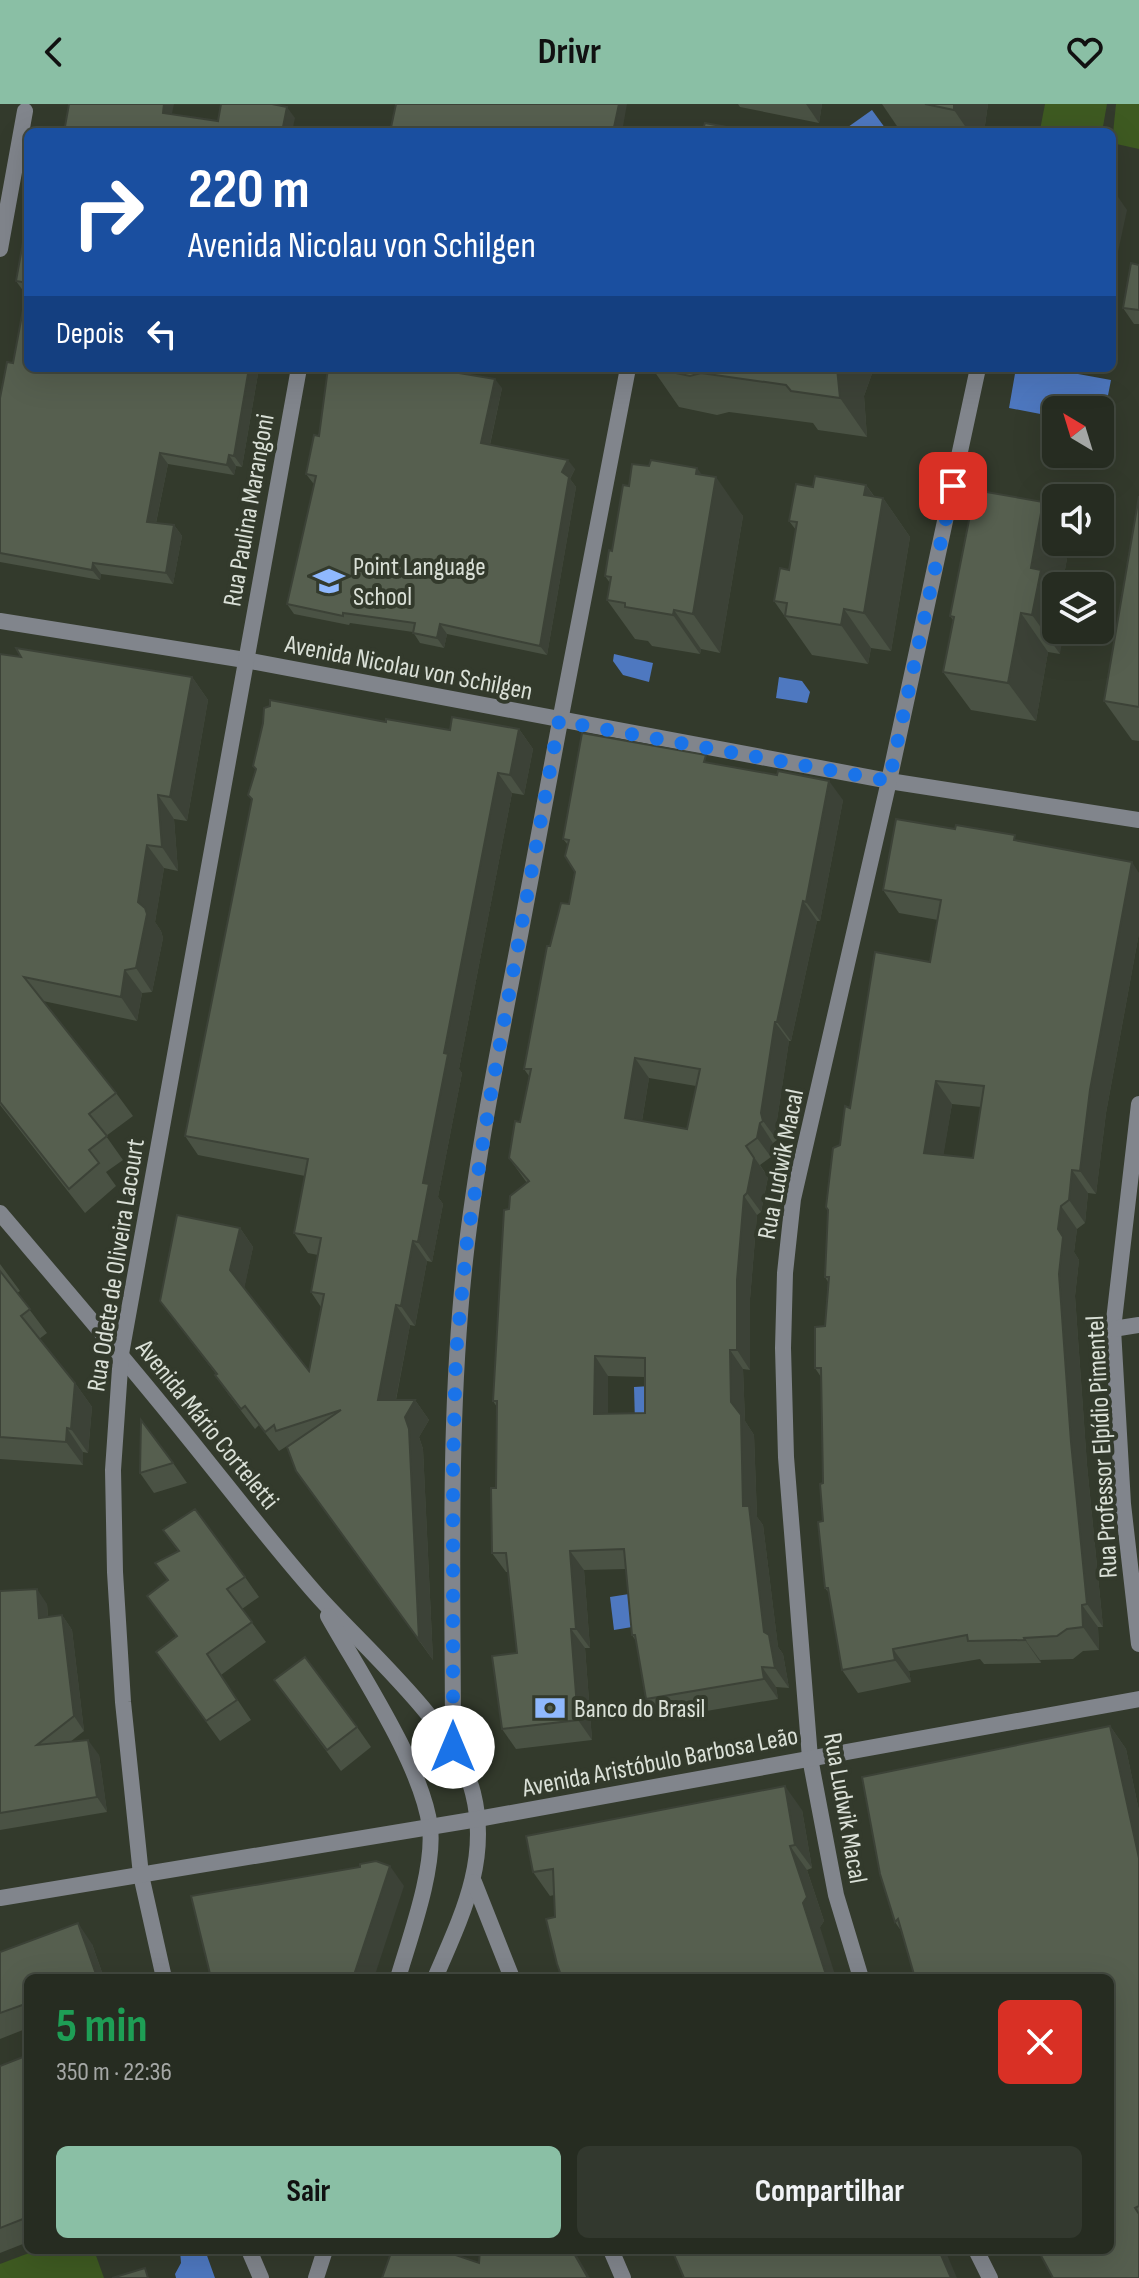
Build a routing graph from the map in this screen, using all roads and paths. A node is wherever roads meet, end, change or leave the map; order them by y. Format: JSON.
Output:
{"nodes":[{"id":1,"x":25,"y":111,"type":"dead end"},
{"id":2,"x":0,"y":249,"type":"edge"},
{"id":3,"x":298,"y":372,"type":"edge"},
{"id":4,"x":627,"y":372,"type":"edge"},
{"id":5,"x":977,"y":372,"type":"edge"},
{"id":6,"x":0,"y":621,"type":"edge"},
{"id":7,"x":245,"y":660,"type":"junction"},
{"id":8,"x":559,"y":721,"type":"junction"},
{"id":9,"x":889,"y":781,"type":"junction"},
{"id":10,"x":1139,"y":820,"type":"edge"},
{"id":11,"x":1139,"y":1104,"type":"edge"},
{"id":12,"x":0,"y":1213,"type":"edge"},
{"id":13,"x":1139,"y":1325,"type":"edge"},
{"id":14,"x":1113,"y":1329,"type":"junction"},
{"id":15,"x":121,"y":1354,"type":"junction"},
{"id":16,"x":316,"y":1594,"type":"junction"},
{"id":17,"x":1139,"y":1644,"type":"edge"},
{"id":18,"x":1139,"y":1699,"type":"edge"},
{"id":19,"x":453,"y":1747,"type":"junction"},
{"id":20,"x":810,"y":1758,"type":"junction"},
{"id":21,"x":478,"y":1819,"type":"junction"},
{"id":22,"x":430,"y":1826,"type":"junction"},
{"id":23,"x":141,"y":1875,"type":"junction"},
{"id":24,"x":474,"y":1882,"type":"junction"},
{"id":25,"x":0,"y":1898,"type":"edge"},
{"id":26,"x":163,"y":1974,"type":"edge"},
{"id":27,"x":399,"y":1974,"type":"edge"},
{"id":28,"x":437,"y":1974,"type":"edge"},
{"id":29,"x":510,"y":1974,"type":"edge"},
{"id":30,"x":860,"y":1974,"type":"edge"},
{"id":31,"x":251,"y":2254,"type":"edge"},
{"id":32,"x":324,"y":2254,"type":"edge"},
{"id":33,"x":613,"y":2254,"type":"edge"},
{"id":34,"x":978,"y":2254,"type":"edge"},
{"id":35,"x":261,"y":2278,"type":"edge"},
{"id":36,"x":316,"y":2278,"type":"edge"},
{"id":37,"x":623,"y":2278,"type":"edge"},
{"id":38,"x":990,"y":2278,"type":"edge"}],
"edges":[{"from":1,"to":2,"type":"street"},
{"from":3,"to":7,"type":"street","name":"Rua Paulina Marangoni"},
{"from":4,"to":8,"type":"street"},
{"from":5,"to":9,"type":"street","name":"Rua Ludwik Macal"},
{"from":6,"to":7,"type":"street","name":"Avenida Nicolau von Schilgen"},
{"from":7,"to":8,"type":"street","name":"Avenida Nicolau von Schilgen"},
{"from":7,"to":15,"type":"street","name":"Rua Odete de Oliveira Lacourt"},
{"from":8,"to":9,"type":"street","name":"Avenida Nicolau von Schilgen"},
{"from":8,"to":19,"type":"street"},
{"from":9,"to":10,"type":"street","name":"Avenida Nicolau von Schilgen"},
{"from":9,"to":20,"type":"street","name":"Rua Ludwik Macal"},
{"from":11,"to":14,"type":"street","name":"Rua Professor Elpídio Pimentel"},
{"from":12,"to":15,"type":"street","name":"Avenida Mário Corteletti"},
{"from":13,"to":14,"type":"street"},
{"from":14,"to":17,"type":"street","name":"Rua Professor Elpídio Pimentel"},
{"from":15,"to":16,"type":"street","name":"Avenida Mário Corteletti"},
{"from":15,"to":23,"type":"street","name":"Rua Odete de Oliveira Lacourt"},
{"from":16,"to":19,"type":"street","name":"Avenida Mário Corteletti"},
{"from":16,"to":22,"type":"street","name":"Avenida Mário Corteletti"},
{"from":18,"to":20,"type":"street","name":"Avenida Aristóbulo Barbosa Leão"},
{"from":19,"to":21,"type":"street","name":"Avenida Mário Corteletti"},
{"from":20,"to":21,"type":"street","name":"Avenida Aristóbulo Barbosa Leão"},
{"from":20,"to":30,"type":"street","name":"Rua Ludwik Macal"},
{"from":21,"to":22,"type":"street","name":"Avenida Aristóbulo Barbosa Leão"},
{"from":21,"to":24,"type":"street","name":"Avenida Mário Corteletti"},
{"from":22,"to":23,"type":"street","name":"Avenida Aristóbulo Barbosa Leão"},
{"from":22,"to":27,"type":"street"},
{"from":23,"to":25,"type":"street","name":"Avenida Aristóbulo Barbosa Leão"},
{"from":23,"to":26,"type":"street","name":"Rua Odete de Oliveira Lacourt"},
{"from":24,"to":28,"type":"street"},
{"from":24,"to":29,"type":"street"},
{"from":31,"to":35,"type":"street"},
{"from":32,"to":36,"type":"street"},
{"from":33,"to":37,"type":"street"},
{"from":34,"to":38,"type":"street"}]}
